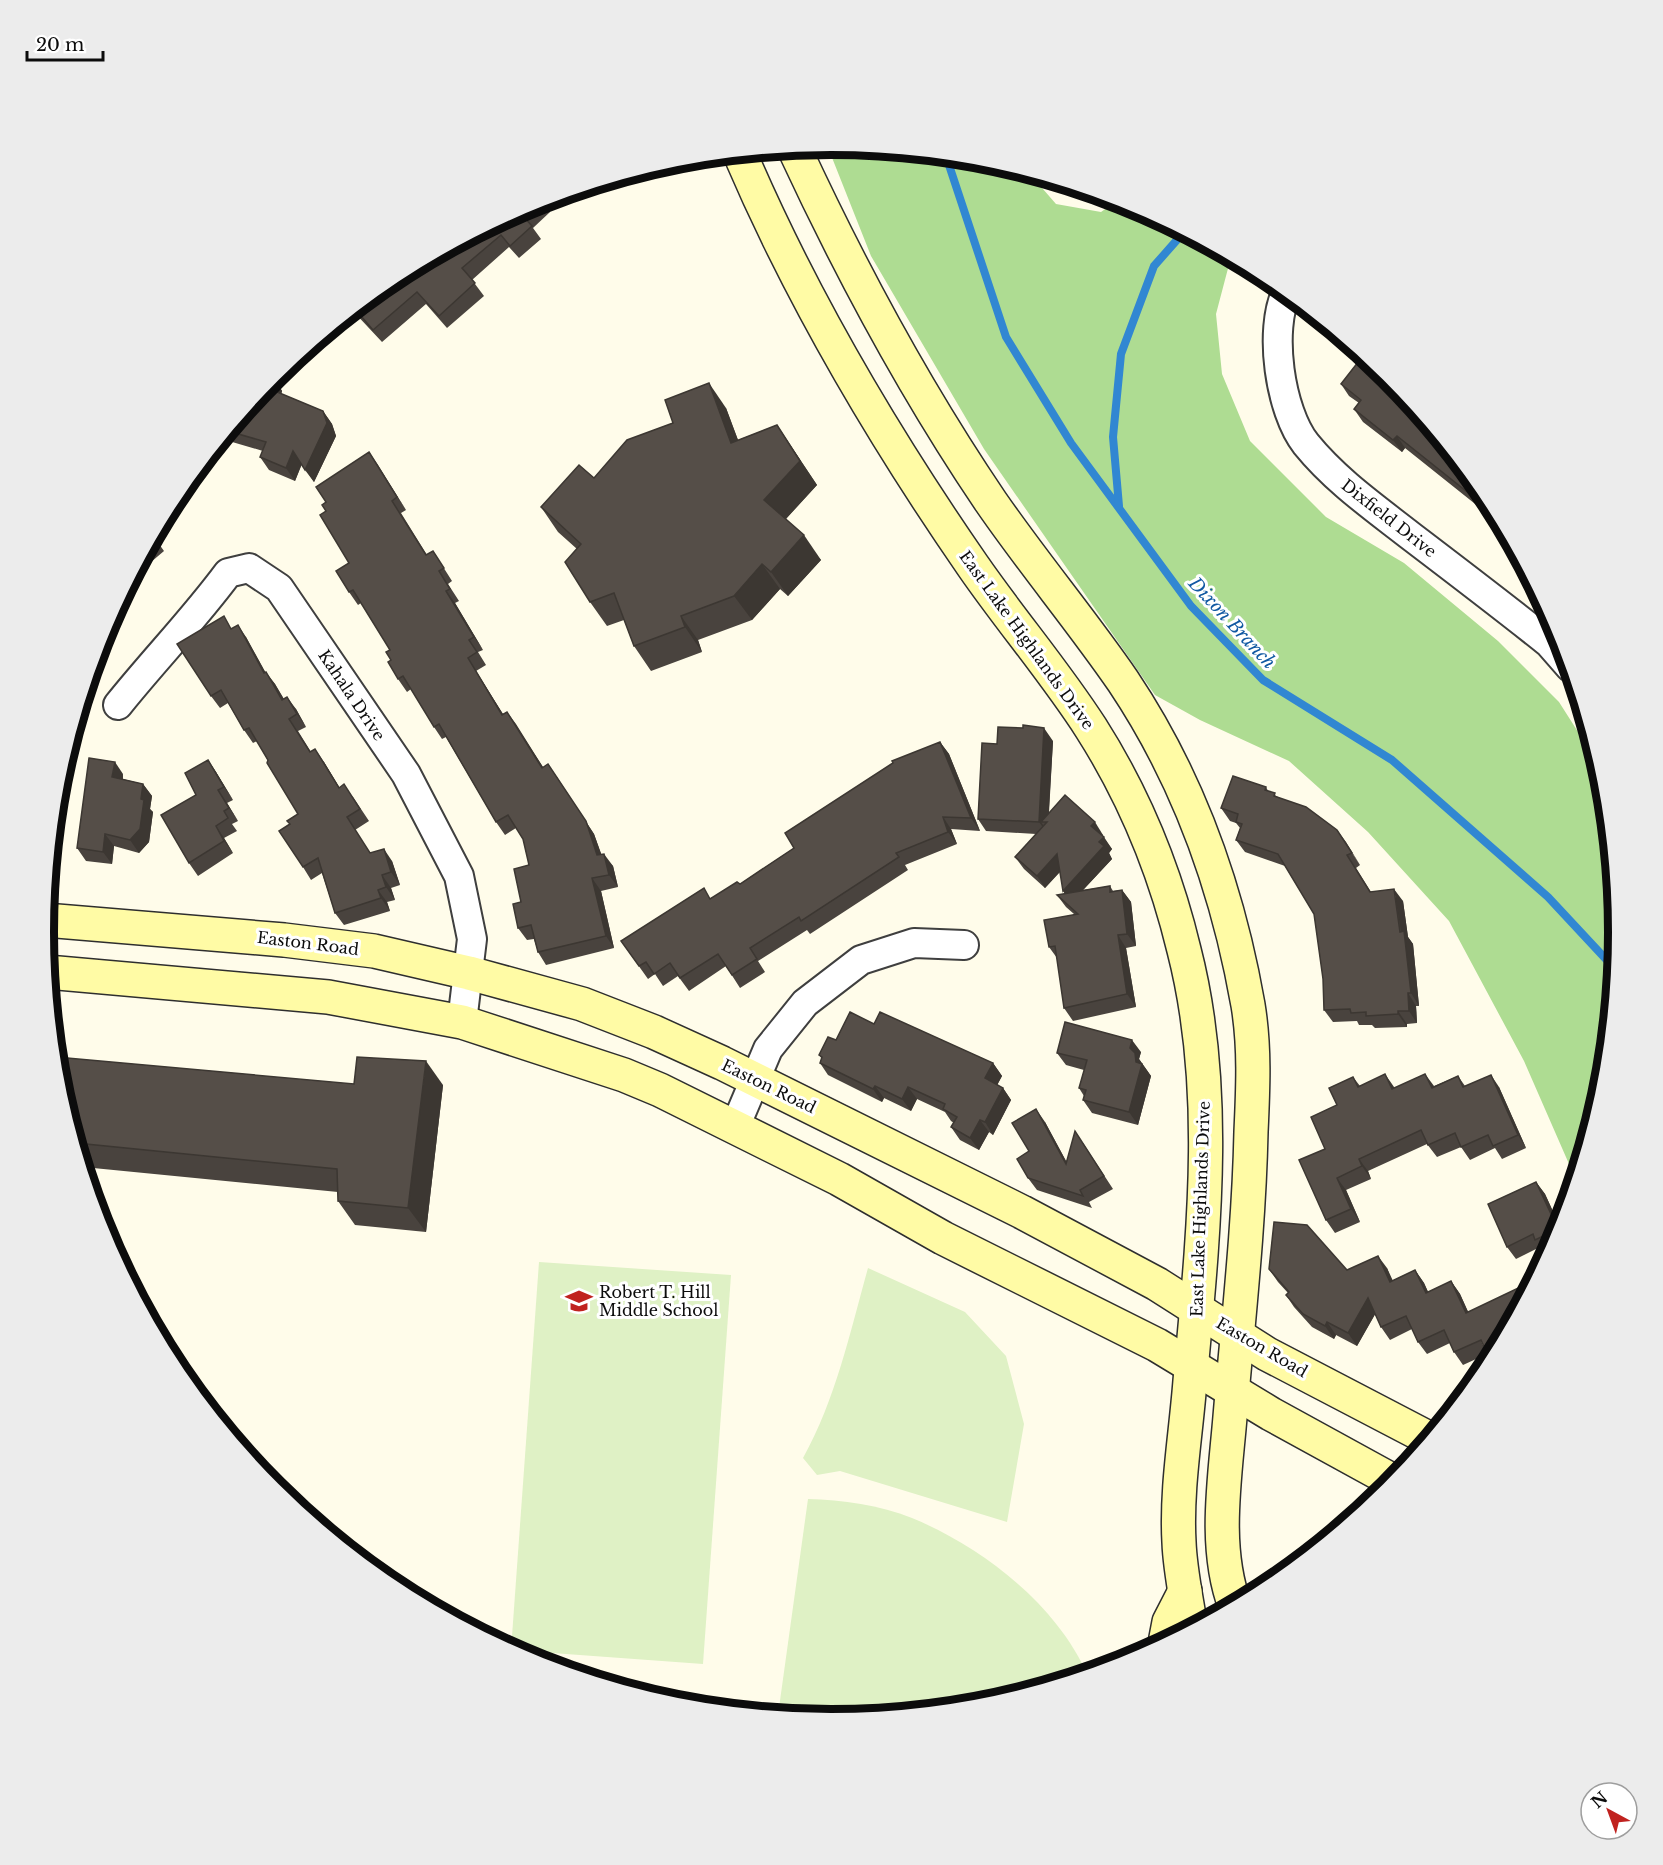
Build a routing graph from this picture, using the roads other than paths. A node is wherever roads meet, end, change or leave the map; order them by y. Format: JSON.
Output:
{"nodes":[{"id":1,"x":798,"y":156,"type":"edge"},
{"id":2,"x":743,"y":161,"type":"edge"},
{"id":3,"x":1284,"y":301,"type":"edge"},
{"id":4,"x":1556,"y":651,"type":"edge"},
{"id":5,"x":118,"y":705,"type":"dead end"},
{"id":6,"x":54,"y":921,"type":"edge"},
{"id":7,"x":964,"y":945,"type":"dead end"},
{"id":8,"x":56,"y":973,"type":"edge"},
{"id":9,"x":469,"y":973,"type":"junction"},
{"id":10,"x":462,"y":1022,"type":"junction"},
{"id":11,"x":755,"y":1079,"type":"junction"},
{"id":12,"x":735,"y":1127,"type":"junction"},
{"id":13,"x":1196,"y":1308,"type":"junction"},
{"id":14,"x":1236,"y":1334,"type":"junction"},
{"id":15,"x":1192,"y":1365,"type":"junction"},
{"id":16,"x":1232,"y":1391,"type":"junction"},
{"id":17,"x":1424,"y":1436,"type":"edge"},
{"id":18,"x":1386,"y":1477,"type":"edge"},
{"id":19,"x":1185,"y":1591,"type":"junction"},
{"id":20,"x":1232,"y":1598,"type":"edge"},
{"id":21,"x":1190,"y":1622,"type":"edge"},
{"id":22,"x":1167,"y":1633,"type":"edge"}],
"edges":[{"from":1,"to":14,"type":"main road"},
{"from":2,"to":13,"type":"main road","name":"East Lake Highlands Drive"},
{"from":3,"to":4,"type":"street","name":"Dixfield Drive"},
{"from":5,"to":9,"type":"street","name":"Kahala Drive"},
{"from":6,"to":9,"type":"main road","name":"Easton Road"},
{"from":7,"to":11,"type":"street"},
{"from":8,"to":10,"type":"main road"},
{"from":9,"to":10,"type":"street","name":"Kahala Drive"},
{"from":9,"to":11,"type":"main road","name":"Easton Road"},
{"from":10,"to":12,"type":"main road"},
{"from":11,"to":12,"type":"street"},
{"from":11,"to":13,"type":"main road","name":"Easton Road"},
{"from":12,"to":15,"type":"main road"},
{"from":13,"to":14,"type":"main road","name":"Easton Road"},
{"from":13,"to":15,"type":"main road","name":"East Lake Highlands Drive"},
{"from":14,"to":16,"type":"main road"},
{"from":14,"to":17,"type":"main road","name":"Easton Road"},
{"from":15,"to":16,"type":"main road"},
{"from":15,"to":19,"type":"main road","name":"East Lake Highlands Drive"},
{"from":16,"to":18,"type":"main road"},
{"from":16,"to":20,"type":"main road"},
{"from":19,"to":21,"type":"main road","name":"East Lake Highlands Drive"},
{"from":19,"to":22,"type":"main road"}]}
